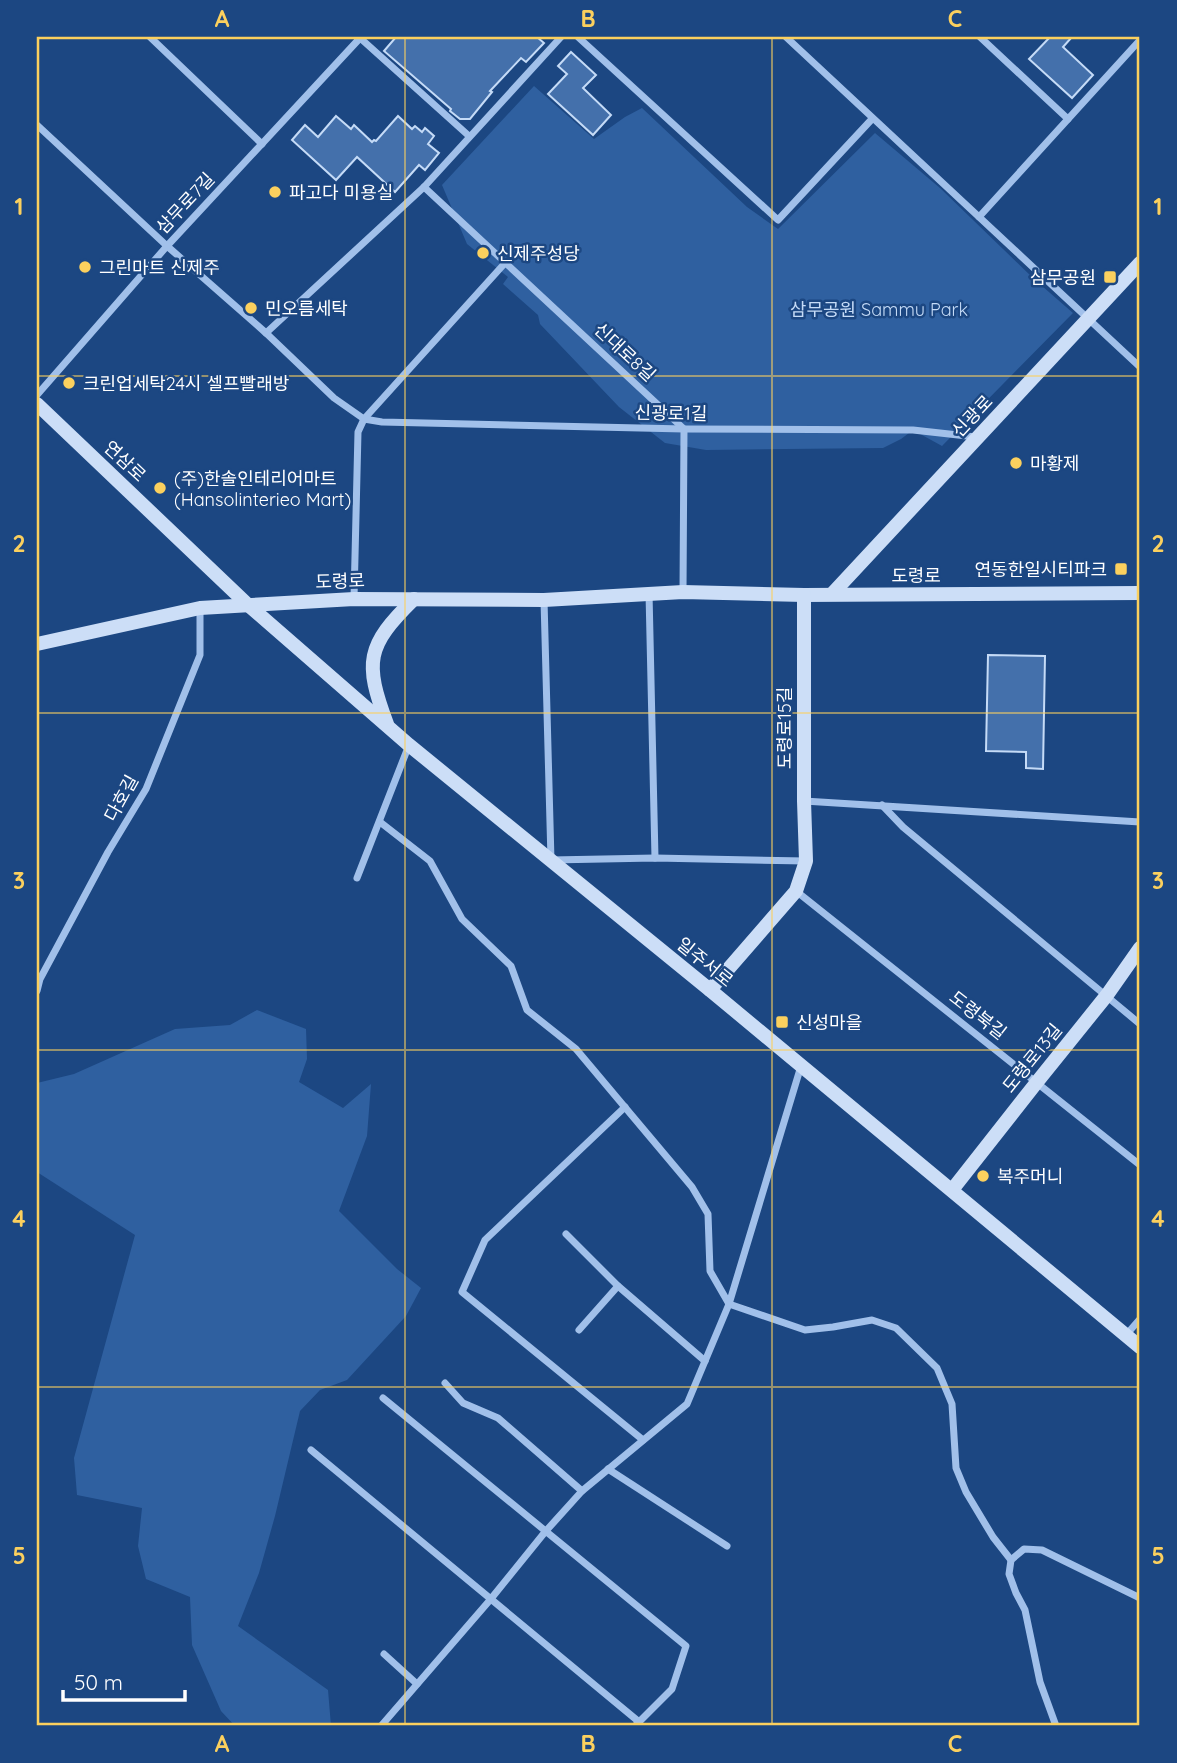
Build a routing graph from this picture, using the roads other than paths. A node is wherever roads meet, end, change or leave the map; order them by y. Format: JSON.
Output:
{"nodes":[{"id":1,"x":150,"y":37,"type":"edge"},
{"id":2,"x":360,"y":37,"type":"edge"},
{"id":3,"x":562,"y":37,"type":"edge"},
{"id":4,"x":578,"y":37,"type":"edge"},
{"id":5,"x":786,"y":37,"type":"edge"},
{"id":6,"x":980,"y":37,"type":"edge"},
{"id":7,"x":1140,"y":40,"type":"edge"},
{"id":8,"x":872,"y":119,"type":"junction"},
{"id":9,"x":1068,"y":119,"type":"junction"},
{"id":10,"x":37,"y":125,"type":"edge"},
{"id":11,"x":469,"y":136,"type":"junction"},
{"id":12,"x":262,"y":144,"type":"junction"},
{"id":13,"x":424,"y":187,"type":"junction"},
{"id":14,"x":979,"y":217,"type":"junction"},
{"id":15,"x":167,"y":246,"type":"junction"},
{"id":16,"x":505,"y":263,"type":"junction"},
{"id":17,"x":1140,"y":263,"type":"edge"},
{"id":18,"x":1089,"y":319,"type":"junction"},
{"id":19,"x":265,"y":333,"type":"junction"},
{"id":20,"x":1140,"y":366,"type":"edge"},
{"id":21,"x":37,"y":395,"type":"edge"},
{"id":22,"x":37,"y":404,"type":"edge"},
{"id":23,"x":364,"y":419,"type":"junction"},
{"id":24,"x":684,"y":429,"type":"junction"},
{"id":25,"x":979,"y":437,"type":"junction"},
{"id":26,"x":683,"y":592,"type":"junction"},
{"id":27,"x":649,"y":593,"type":"junction"},
{"id":28,"x":1140,"y":593,"type":"edge"},
{"id":29,"x":804,"y":594,"type":"junction"},
{"id":30,"x":832,"y":594,"type":"junction"},
{"id":31,"x":354,"y":599,"type":"junction"},
{"id":32,"x":414,"y":599,"type":"junction"},
{"id":33,"x":544,"y":600,"type":"junction"},
{"id":34,"x":247,"y":604,"type":"junction"},
{"id":35,"x":200,"y":608,"type":"junction"},
{"id":36,"x":37,"y":644,"type":"edge"},
{"id":37,"x":387,"y":726,"type":"junction"},
{"id":38,"x":409,"y":745,"type":"junction"},
{"id":39,"x":804,"y":800,"type":"junction"},
{"id":40,"x":882,"y":805,"type":"junction"},
{"id":41,"x":380,"y":822,"type":"junction"},
{"id":42,"x":1140,"y":822,"type":"edge"},
{"id":43,"x":655,"y":858,"type":"junction"},
{"id":44,"x":551,"y":860,"type":"junction"},
{"id":45,"x":806,"y":861,"type":"junction"},
{"id":46,"x":357,"y":878,"type":"dead end"},
{"id":47,"x":796,"y":891,"type":"junction"},
{"id":48,"x":1140,"y":948,"type":"edge"},
{"id":49,"x":710,"y":990,"type":"junction"},
{"id":50,"x":37,"y":991,"type":"edge"},
{"id":51,"x":1107,"y":995,"type":"junction"},
{"id":52,"x":1140,"y":1024,"type":"edge"},
{"id":53,"x":801,"y":1066,"type":"junction"},
{"id":54,"x":1037,"y":1082,"type":"junction"},
{"id":55,"x":625,"y":1107,"type":"junction"},
{"id":56,"x":1140,"y":1165,"type":"edge"},
{"id":57,"x":953,"y":1190,"type":"junction"},
{"id":58,"x":566,"y":1234,"type":"dead end"},
{"id":59,"x":618,"y":1286,"type":"junction"},
{"id":60,"x":729,"y":1304,"type":"junction"},
{"id":61,"x":1140,"y":1318,"type":"edge"},
{"id":62,"x":579,"y":1330,"type":"dead end"},
{"id":63,"x":1126,"y":1335,"type":"junction"},
{"id":64,"x":1140,"y":1347,"type":"edge"},
{"id":65,"x":705,"y":1361,"type":"junction"},
{"id":66,"x":445,"y":1383,"type":"dead end"},
{"id":67,"x":383,"y":1398,"type":"dead end"},
{"id":68,"x":643,"y":1440,"type":"junction"},
{"id":69,"x":310,"y":1450,"type":"dead end"},
{"id":70,"x":608,"y":1469,"type":"junction"},
{"id":71,"x":582,"y":1491,"type":"junction"},
{"id":72,"x":545,"y":1532,"type":"junction"},
{"id":73,"x":727,"y":1546,"type":"dead end"},
{"id":74,"x":1012,"y":1560,"type":"junction"},
{"id":75,"x":1140,"y":1598,"type":"edge"},
{"id":76,"x":490,"y":1600,"type":"junction"},
{"id":77,"x":384,"y":1654,"type":"dead end"},
{"id":78,"x":417,"y":1684,"type":"junction"},
{"id":79,"x":636,"y":1723,"type":"edge"},
{"id":80,"x":381,"y":1726,"type":"edge"},
{"id":81,"x":1056,"y":1726,"type":"edge"}],
"edges":[{"from":1,"to":12,"type":"street"},
{"from":2,"to":11,"type":"street"},
{"from":2,"to":12,"type":"street","name":"삼무로7길"},
{"from":3,"to":11,"type":"street"},
{"from":4,"to":8,"type":"street"},
{"from":5,"to":8,"type":"street"},
{"from":6,"to":9,"type":"street"},
{"from":7,"to":9,"type":"street"},
{"from":8,"to":14,"type":"street"},
{"from":9,"to":14,"type":"street"},
{"from":10,"to":15,"type":"street","name":"신광로1길"},
{"from":11,"to":13,"type":"street"},
{"from":12,"to":15,"type":"street","name":"삼무로7길"},
{"from":13,"to":16,"type":"street","name":"신대로8길"},
{"from":13,"to":19,"type":"street"},
{"from":14,"to":18,"type":"street"},
{"from":15,"to":19,"type":"street","name":"신광로1길"},
{"from":15,"to":21,"type":"street","name":"삼무로7길"},
{"from":16,"to":23,"type":"street"},
{"from":16,"to":24,"type":"street","name":"신대로8길"},
{"from":17,"to":18,"type":"main road","name":"신광로"},
{"from":18,"to":20,"type":"street"},
{"from":18,"to":25,"type":"main road","name":"신광로"},
{"from":19,"to":23,"type":"street","name":"신광로1길"},
{"from":22,"to":34,"type":"main road","name":"연삼로"},
{"from":23,"to":24,"type":"street","name":"신광로1길"},
{"from":23,"to":31,"type":"street"},
{"from":24,"to":25,"type":"street","name":"신광로1길"},
{"from":24,"to":26,"type":"street"},
{"from":25,"to":30,"type":"main road","name":"신광로"},
{"from":26,"to":27,"type":"main road","name":"도령로"},
{"from":26,"to":29,"type":"main road","name":"도령로"},
{"from":27,"to":33,"type":"main road","name":"도령로"},
{"from":27,"to":43,"type":"street"},
{"from":28,"to":30,"type":"main road","name":"도령로"},
{"from":29,"to":30,"type":"main road","name":"도령로"},
{"from":29,"to":39,"type":"main road","name":"도령로15길"},
{"from":31,"to":32,"type":"main road","name":"도령로"},
{"from":31,"to":34,"type":"main road","name":"도령로"},
{"from":32,"to":33,"type":"main road","name":"도령로"},
{"from":32,"to":37,"type":"main road"},
{"from":33,"to":44,"type":"street"},
{"from":34,"to":35,"type":"main road","name":"도령로"},
{"from":34,"to":37,"type":"main road","name":"일주서로"},
{"from":35,"to":36,"type":"main road","name":"도령로"},
{"from":35,"to":50,"type":"street","name":"다호길"},
{"from":37,"to":38,"type":"main road","name":"일주서로"},
{"from":38,"to":41,"type":"street"},
{"from":38,"to":44,"type":"main road","name":"일주서로"},
{"from":39,"to":40,"type":"street"},
{"from":39,"to":45,"type":"main road","name":"도령로15길"},
{"from":40,"to":42,"type":"street"},
{"from":40,"to":51,"type":"street"},
{"from":41,"to":46,"type":"street"},
{"from":41,"to":55,"type":"street"},
{"from":43,"to":44,"type":"street"},
{"from":43,"to":45,"type":"street"},
{"from":44,"to":49,"type":"main road","name":"일주서로"},
{"from":45,"to":47,"type":"main road","name":"도령로15길"},
{"from":47,"to":49,"type":"main road","name":"도령로15길"},
{"from":47,"to":54,"type":"street","name":"도령북길"},
{"from":48,"to":51,"type":"main road","name":"도령로13길"},
{"from":49,"to":53,"type":"main road","name":"일주서로"},
{"from":51,"to":52,"type":"street"},
{"from":51,"to":54,"type":"main road","name":"도령로13길"},
{"from":53,"to":57,"type":"main road","name":"일주서로"},
{"from":53,"to":60,"type":"street"},
{"from":54,"to":56,"type":"street","name":"도령북길"},
{"from":54,"to":57,"type":"main road","name":"도령로13길"},
{"from":55,"to":60,"type":"street"},
{"from":55,"to":68,"type":"street"},
{"from":57,"to":63,"type":"main road","name":"일주서로"},
{"from":58,"to":59,"type":"street"},
{"from":59,"to":62,"type":"street"},
{"from":59,"to":65,"type":"street"},
{"from":60,"to":65,"type":"street"},
{"from":60,"to":74,"type":"street"},
{"from":61,"to":63,"type":"street"},
{"from":63,"to":64,"type":"main road","name":"일주서로"},
{"from":65,"to":68,"type":"street"},
{"from":66,"to":71,"type":"street"},
{"from":67,"to":72,"type":"street"},
{"from":68,"to":70,"type":"street"},
{"from":69,"to":76,"type":"street"},
{"from":70,"to":71,"type":"street"},
{"from":70,"to":73,"type":"street"},
{"from":71,"to":72,"type":"street"},
{"from":72,"to":76,"type":"street"},
{"from":72,"to":79,"type":"street"},
{"from":74,"to":75,"type":"street"},
{"from":74,"to":81,"type":"street"},
{"from":76,"to":78,"type":"street"},
{"from":76,"to":79,"type":"street"},
{"from":77,"to":78,"type":"street"},
{"from":78,"to":80,"type":"street"}]}
